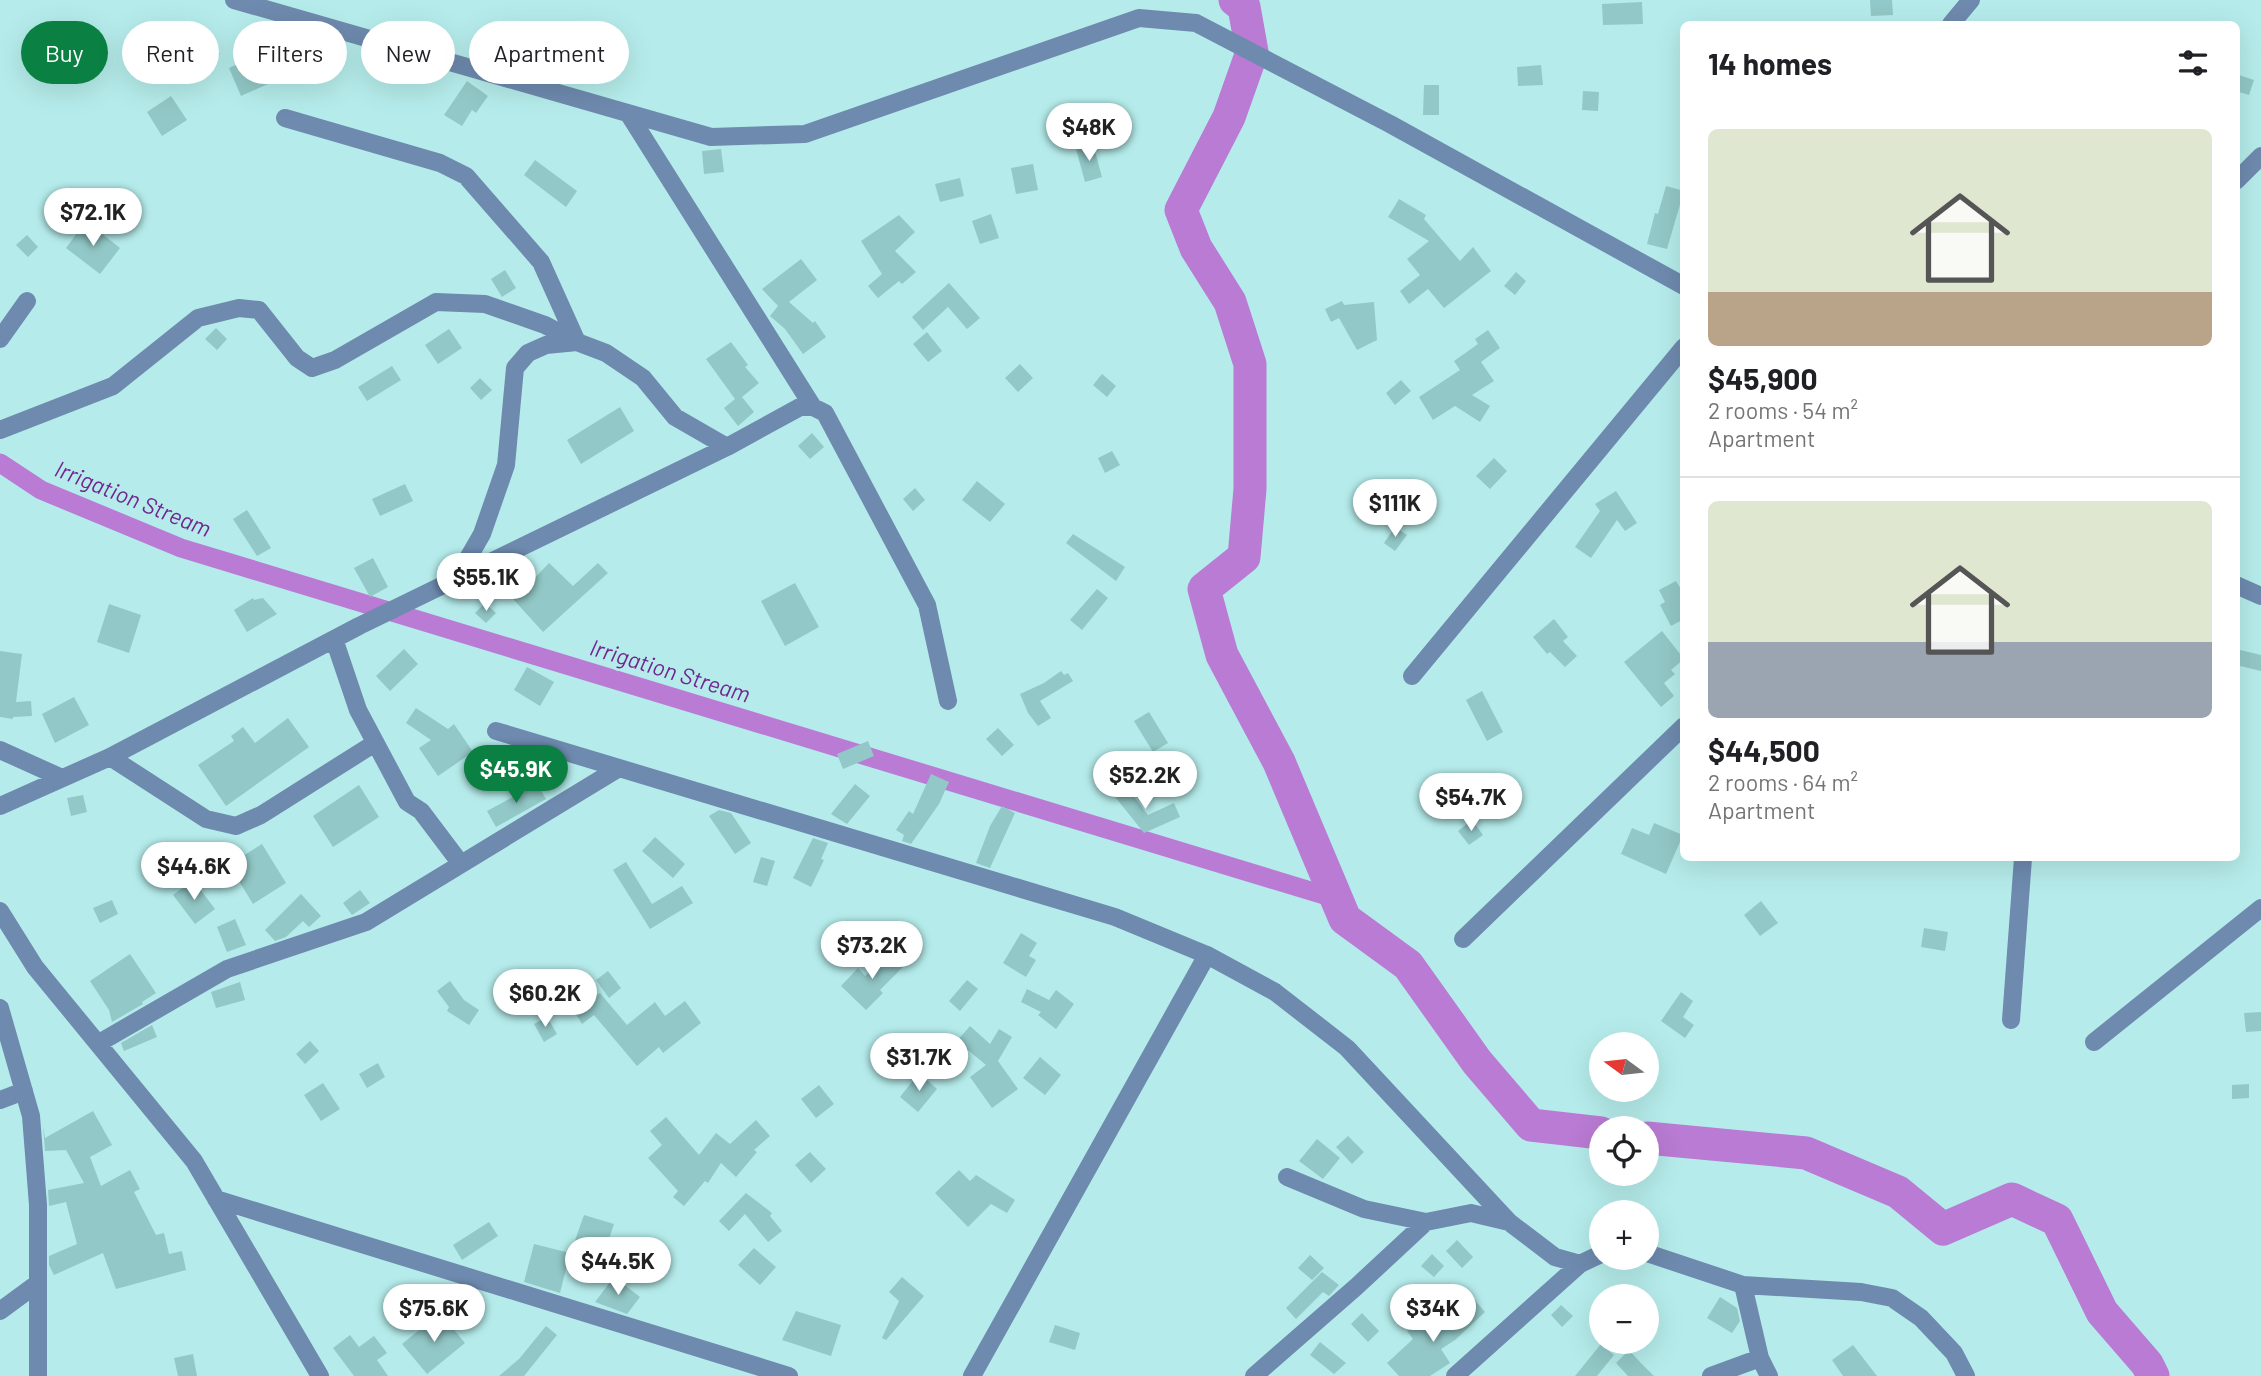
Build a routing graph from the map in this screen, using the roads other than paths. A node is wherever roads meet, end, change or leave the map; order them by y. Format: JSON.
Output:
{"nodes":[{"id":1,"x":234,"y":0,"type":"edge"},
{"id":2,"x":1971,"y":0,"type":"edge"},
{"id":3,"x":1954,"y":21,"type":"edge"},
{"id":4,"x":628,"y":113,"type":"junction"},
{"id":5,"x":285,"y":118,"type":"dead end"},
{"id":6,"x":2261,"y":156,"type":"edge"},
{"id":7,"x":2240,"y":177,"type":"edge"},
{"id":8,"x":1680,"y":284,"type":"edge"},
{"id":9,"x":27,"y":301,"type":"dead end"},
{"id":10,"x":0,"y":339,"type":"edge"},
{"id":11,"x":577,"y":342,"type":"junction"},
{"id":12,"x":1680,"y":352,"type":"edge"},
{"id":13,"x":813,"y":407,"type":"junction"},
{"id":14,"x":0,"y":430,"type":"edge"},
{"id":15,"x":727,"y":447,"type":"junction"},
{"id":16,"x":456,"y":579,"type":"junction"},
{"id":17,"x":2240,"y":586,"type":"edge"},
{"id":18,"x":2261,"y":596,"type":"edge"},
{"id":19,"x":334,"y":639,"type":"junction"},
{"id":20,"x":1412,"y":676,"type":"dead end"},
{"id":21,"x":948,"y":701,"type":"dead end"},
{"id":22,"x":1680,"y":730,"type":"edge"},
{"id":23,"x":496,"y":732,"type":"dead end"},
{"id":24,"x":375,"y":743,"type":"junction"},
{"id":25,"x":0,"y":750,"type":"edge"},
{"id":26,"x":110,"y":757,"type":"junction"},
{"id":27,"x":619,"y":768,"type":"junction"},
{"id":28,"x":62,"y":778,"type":"junction"},
{"id":29,"x":0,"y":806,"type":"edge"},
{"id":30,"x":2023,"y":861,"type":"edge"},
{"id":31,"x":461,"y":864,"type":"junction"},
{"id":32,"x":2261,"y":908,"type":"edge"},
{"id":33,"x":0,"y":911,"type":"edge"},
{"id":34,"x":1463,"y":939,"type":"dead end"},
{"id":35,"x":1207,"y":955,"type":"junction"},
{"id":36,"x":0,"y":1008,"type":"edge"},
{"id":37,"x":2011,"y":1020,"type":"dead end"},
{"id":38,"x":2094,"y":1042,"type":"dead end"},
{"id":39,"x":99,"y":1044,"type":"junction"},
{"id":40,"x":24,"y":1091,"type":"junction"},
{"id":41,"x":0,"y":1100,"type":"edge"},
{"id":42,"x":1287,"y":1177,"type":"dead end"},
{"id":43,"x":216,"y":1199,"type":"junction"},
{"id":44,"x":1426,"y":1222,"type":"junction"},
{"id":45,"x":1509,"y":1223,"type":"junction"},
{"id":46,"x":1659,"y":1257,"type":"edge"},
{"id":47,"x":1589,"y":1260,"type":"edge"},
{"id":48,"x":1580,"y":1264,"type":"junction"},
{"id":49,"x":37,"y":1283,"type":"junction"},
{"id":50,"x":1743,"y":1285,"type":"junction"},
{"id":51,"x":0,"y":1311,"type":"edge"},
{"id":52,"x":1760,"y":1358,"type":"junction"},
{"id":53,"x":38,"y":1376,"type":"edge"},
{"id":54,"x":320,"y":1376,"type":"edge"},
{"id":55,"x":789,"y":1376,"type":"edge"},
{"id":56,"x":972,"y":1376,"type":"edge"},
{"id":57,"x":1254,"y":1376,"type":"edge"},
{"id":58,"x":1455,"y":1376,"type":"edge"},
{"id":59,"x":1711,"y":1376,"type":"edge"},
{"id":60,"x":1769,"y":1376,"type":"edge"},
{"id":61,"x":1966,"y":1376,"type":"edge"}],
"edges":[{"from":1,"to":4,"type":"street"},
{"from":2,"to":3,"type":"street"},
{"from":4,"to":8,"type":"street"},
{"from":4,"to":13,"type":"street"},
{"from":5,"to":11,"type":"street"},
{"from":6,"to":7,"type":"street"},
{"from":9,"to":10,"type":"street"},
{"from":11,"to":14,"type":"street"},
{"from":11,"to":15,"type":"street"},
{"from":11,"to":16,"type":"street"},
{"from":12,"to":20,"type":"street"},
{"from":13,"to":15,"type":"street"},
{"from":13,"to":21,"type":"street"},
{"from":15,"to":16,"type":"street"},
{"from":16,"to":19,"type":"street"},
{"from":17,"to":18,"type":"street"},
{"from":19,"to":24,"type":"street"},
{"from":19,"to":26,"type":"street"},
{"from":22,"to":34,"type":"street"},
{"from":23,"to":27,"type":"street"},
{"from":24,"to":26,"type":"street"},
{"from":24,"to":31,"type":"street"},
{"from":25,"to":28,"type":"street"},
{"from":26,"to":28,"type":"street"},
{"from":27,"to":31,"type":"street"},
{"from":27,"to":35,"type":"street"},
{"from":28,"to":29,"type":"street"},
{"from":30,"to":37,"type":"street"},
{"from":31,"to":39,"type":"street"},
{"from":32,"to":38,"type":"street"},
{"from":33,"to":39,"type":"street"},
{"from":35,"to":45,"type":"street"},
{"from":35,"to":56,"type":"street"},
{"from":36,"to":40,"type":"street"},
{"from":39,"to":43,"type":"street"},
{"from":40,"to":41,"type":"street"},
{"from":40,"to":49,"type":"street"},
{"from":42,"to":44,"type":"street"},
{"from":43,"to":54,"type":"street"},
{"from":43,"to":55,"type":"street"},
{"from":44,"to":45,"type":"street"},
{"from":44,"to":57,"type":"street"},
{"from":45,"to":48,"type":"street"},
{"from":46,"to":50,"type":"street"},
{"from":47,"to":48,"type":"street"},
{"from":48,"to":58,"type":"street"},
{"from":49,"to":51,"type":"street"},
{"from":49,"to":53,"type":"street"},
{"from":50,"to":52,"type":"street"},
{"from":50,"to":61,"type":"street"},
{"from":52,"to":59,"type":"street"},
{"from":52,"to":60,"type":"street"}]}
